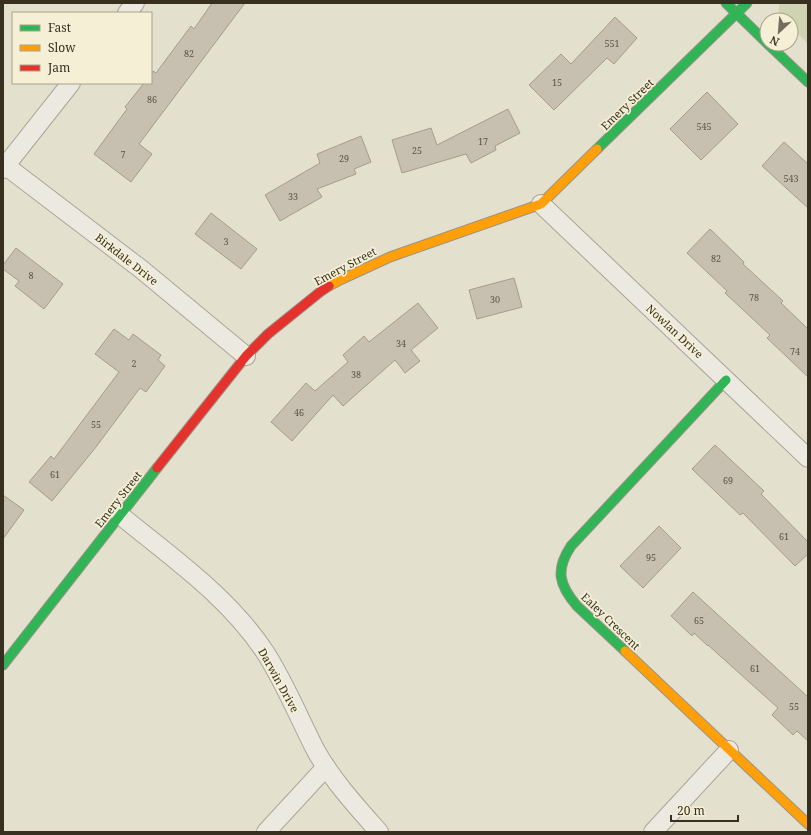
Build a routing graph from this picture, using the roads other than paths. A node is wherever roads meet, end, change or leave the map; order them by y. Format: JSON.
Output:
{"nodes":[{"id":1,"x":135,"y":3,"type":"edge"},
{"id":2,"x":726,"y":3,"type":"edge"},
{"id":3,"x":747,"y":3,"type":"edge"},
{"id":4,"x":128,"y":12,"type":"edge"},
{"id":5,"x":737,"y":14,"type":"junction"},
{"id":6,"x":759,"y":35,"type":"edge"},
{"id":7,"x":777,"y":52,"type":"edge"},
{"id":8,"x":808,"y":82,"type":"edge"},
{"id":9,"x":70,"y":84,"type":"edge"},
{"id":10,"x":4,"y":168,"type":"edge"},
{"id":11,"x":541,"y":204,"type":"junction"},
{"id":12,"x":246,"y":356,"type":"junction"},
{"id":13,"x":726,"y":380,"type":"junction"},
{"id":14,"x":808,"y":458,"type":"edge"},
{"id":15,"x":120,"y":515,"type":"junction"},
{"id":16,"x":3,"y":665,"type":"edge"},
{"id":17,"x":730,"y":750,"type":"junction"},
{"id":18,"x":326,"y":767,"type":"junction"},
{"id":19,"x":808,"y":824,"type":"edge"},
{"id":20,"x":266,"y":832,"type":"edge"},
{"id":21,"x":380,"y":832,"type":"edge"},
{"id":22,"x":653,"y":832,"type":"edge"}],
"edges":[{"from":1,"to":4,"type":"street"},
{"from":2,"to":5,"type":"street"},
{"from":3,"to":5,"type":"street","name":"Emery Street"},
{"from":5,"to":6,"type":"street"},
{"from":5,"to":11,"type":"street","name":"Emery Street"},
{"from":7,"to":8,"type":"street"},
{"from":9,"to":10,"type":"street"},
{"from":10,"to":12,"type":"street","name":"Birkdale Drive"},
{"from":11,"to":12,"type":"street","name":"Emery Street"},
{"from":11,"to":13,"type":"street","name":"Nowlan Drive"},
{"from":12,"to":15,"type":"street","name":"Emery Street"},
{"from":13,"to":14,"type":"street","name":"Nowlan Drive"},
{"from":13,"to":17,"type":"street","name":"Ealey Crescent"},
{"from":15,"to":16,"type":"street","name":"Emery Street"},
{"from":15,"to":18,"type":"street","name":"Darwin Drive"},
{"from":17,"to":19,"type":"street","name":"Ealey Crescent"},
{"from":17,"to":22,"type":"street"},
{"from":18,"to":20,"type":"street"},
{"from":18,"to":21,"type":"street","name":"Darwin Drive"}]}
